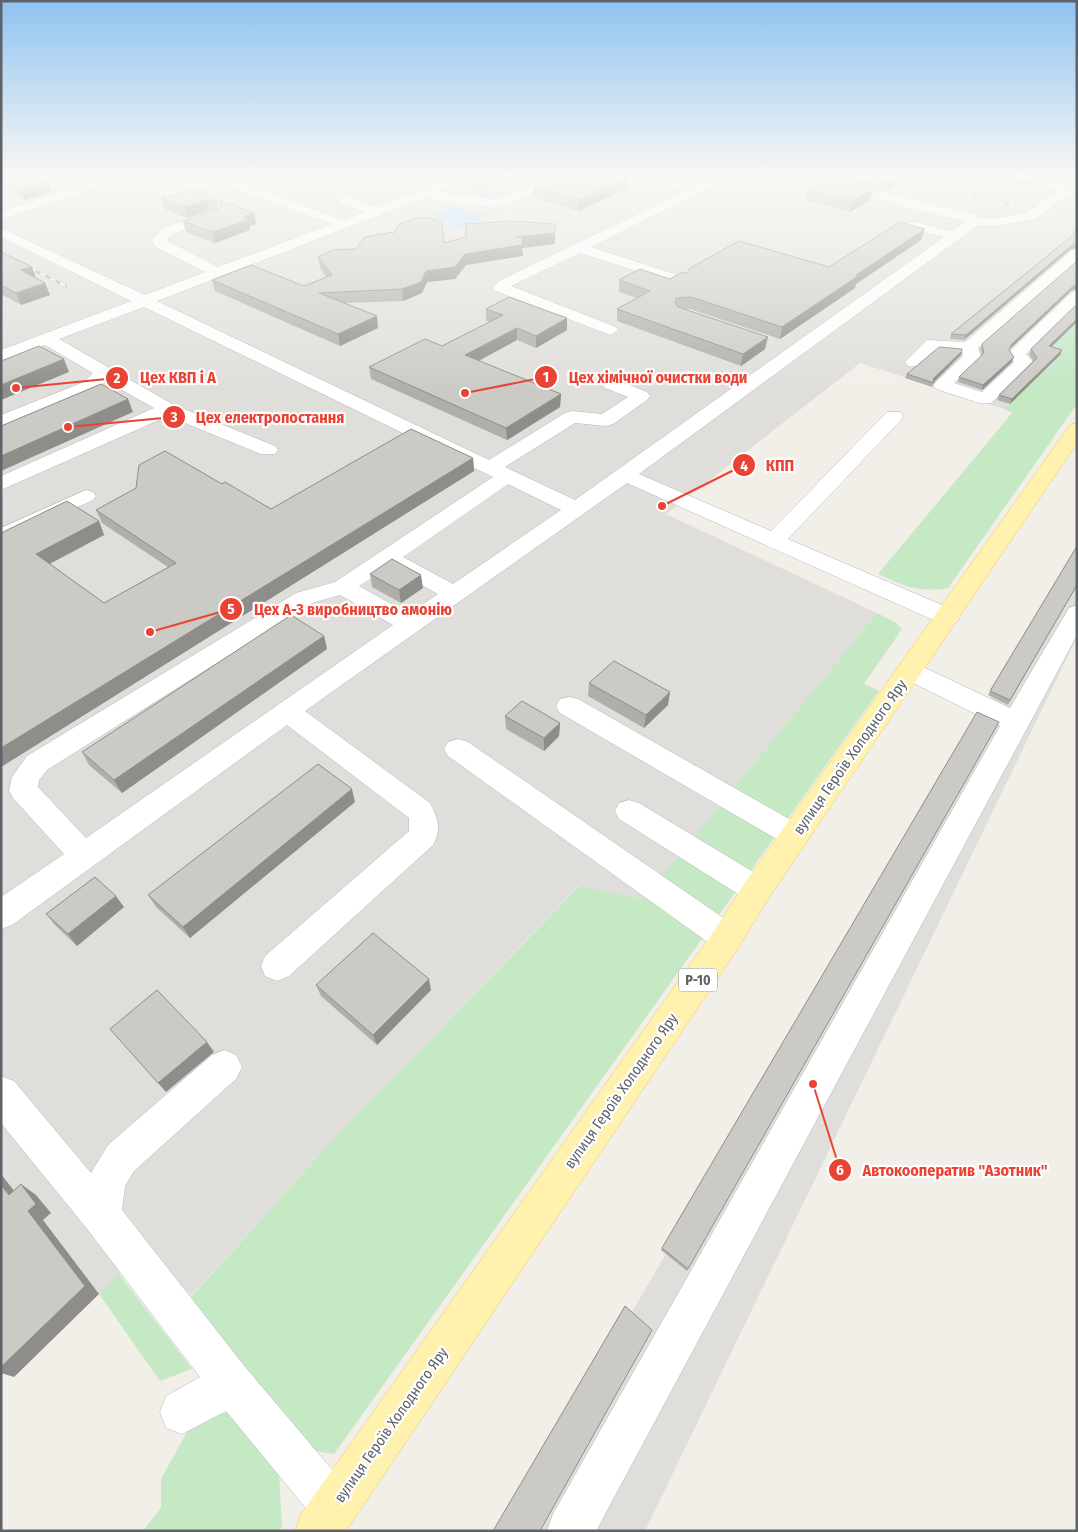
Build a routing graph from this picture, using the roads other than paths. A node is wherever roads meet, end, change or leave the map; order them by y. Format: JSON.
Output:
{"nodes":[{"id":1,"x":33,"y":247,"type":"edge"},
{"id":2,"x":166,"y":247,"type":"edge"},
{"id":3,"x":291,"y":247,"type":"edge"},
{"id":4,"x":939,"y":247,"type":"edge"},
{"id":5,"x":578,"y":248,"type":"joint"},
{"id":6,"x":1077,"y":253,"type":"edge"},
{"id":7,"x":872,"y":274,"type":"edge"},
{"id":8,"x":218,"y":280,"type":"junction"},
{"id":9,"x":679,"y":280,"type":"edge"},
{"id":10,"x":893,"y":281,"type":"junction"},
{"id":11,"x":1077,"y":295,"type":"edge"},
{"id":12,"x":145,"y":302,"type":"junction"},
{"id":13,"x":32,"y":326,"type":"dead end"},
{"id":14,"x":610,"y":330,"type":"dead end"},
{"id":15,"x":51,"y":338,"type":"junction"},
{"id":16,"x":777,"y":345,"type":"dead end"},
{"id":17,"x":969,"y":347,"type":"junction"},
{"id":18,"x":796,"y":352,"type":"junction"},
{"id":19,"x":1,"y":356,"type":"edge"},
{"id":20,"x":914,"y":362,"type":"dead end"},
{"id":21,"x":102,"y":371,"type":"junction"},
{"id":22,"x":611,"y":384,"type":"dead end"},
{"id":23,"x":168,"y":409,"type":"junction"},
{"id":24,"x":894,"y":416,"type":"dead end"},
{"id":25,"x":1,"y":422,"type":"edge"},
{"id":26,"x":1077,"y":429,"type":"edge"},
{"id":27,"x":268,"y":450,"type":"dead end"},
{"id":28,"x":498,"y":472,"type":"junction"},
{"id":29,"x":625,"y":475,"type":"junction"},
{"id":30,"x":1,"y":484,"type":"edge"},
{"id":31,"x":86,"y":496,"type":"dead end"},
{"id":32,"x":576,"y":509,"type":"junction"},
{"id":33,"x":1,"y":536,"type":"edge"},
{"id":34,"x":775,"y":540,"type":"junction"},
{"id":35,"x":386,"y":557,"type":"junction"},
{"id":36,"x":343,"y":586,"type":"junction"},
{"id":37,"x":455,"y":594,"type":"junction"},
{"id":38,"x":1077,"y":613,"type":"edge"},
{"id":39,"x":948,"y":617,"type":"junction"},
{"id":40,"x":411,"y":625,"type":"junction"},
{"id":41,"x":910,"y":671,"type":"junction"},
{"id":42,"x":569,"y":706,"type":"dead end"},
{"id":43,"x":287,"y":711,"type":"junction"},
{"id":44,"x":1014,"y":722,"type":"junction"},
{"id":45,"x":458,"y":749,"type":"dead end"},
{"id":46,"x":629,"y":811,"type":"dead end"},
{"id":47,"x":795,"y":836,"type":"junction"},
{"id":48,"x":84,"y":856,"type":"junction"},
{"id":49,"x":757,"y":890,"type":"junction"},
{"id":50,"x":1,"y":915,"type":"edge"},
{"id":51,"x":727,"y":938,"type":"junction"},
{"id":52,"x":277,"y":966,"type":"dead end"},
{"id":53,"x":224,"y":1066,"type":"dead end"},
{"id":54,"x":1,"y":1094,"type":"edge"},
{"id":55,"x":102,"y":1216,"type":"junction"},
{"id":56,"x":231,"y":1383,"type":"junction"},
{"id":57,"x":182,"y":1412,"type":"dead end"},
{"id":58,"x":326,"y":1519,"type":"edge"},
{"id":59,"x":570,"y":1531,"type":"edge"}],
"edges":[{"from":1,"to":12,"type":"lane"},
{"from":2,"to":8,"type":"lane"},
{"from":3,"to":8,"type":"lane"},
{"from":4,"to":10,"type":"lane"},
{"from":5,"to":9,"type":"lane"},
{"from":5,"to":14,"type":"lane"},
{"from":6,"to":17,"type":"lane"},
{"from":7,"to":10,"type":"lane"},
{"from":8,"to":12,"type":"lane"},
{"from":10,"to":18,"type":"lane"},
{"from":11,"to":17,"type":"lane"},
{"from":12,"to":15,"type":"lane"},
{"from":12,"to":28,"type":"lane"},
{"from":13,"to":15,"type":"lane"},
{"from":15,"to":19,"type":"lane"},
{"from":15,"to":21,"type":"lane"},
{"from":16,"to":18,"type":"lane"},
{"from":17,"to":20,"type":"lane"},
{"from":18,"to":29,"type":"lane"},
{"from":21,"to":23,"type":"lane"},
{"from":21,"to":25,"type":"lane"},
{"from":22,"to":28,"type":"lane"},
{"from":23,"to":27,"type":"lane"},
{"from":23,"to":30,"type":"lane"},
{"from":24,"to":34,"type":"lane"},
{"from":26,"to":39,"type":"main road","name":"вулиця Героїв Холодного Яру","number":"Р-10"},
{"from":28,"to":32,"type":"lane"},
{"from":28,"to":35,"type":"lane"},
{"from":29,"to":32,"type":"lane"},
{"from":29,"to":34,"type":"lane"},
{"from":31,"to":33,"type":"lane"},
{"from":32,"to":37,"type":"lane"},
{"from":34,"to":39,"type":"lane"},
{"from":35,"to":36,"type":"lane"},
{"from":35,"to":37,"type":"lane"},
{"from":36,"to":40,"type":"lane"},
{"from":36,"to":48,"type":"lane"},
{"from":37,"to":40,"type":"lane"},
{"from":38,"to":44,"type":"lane"},
{"from":39,"to":41,"type":"main road","name":"вулиця Героїв Холодного Яру","number":"Р-10"},
{"from":40,"to":43,"type":"lane"},
{"from":41,"to":44,"type":"lane"},
{"from":41,"to":47,"type":"main road","name":"вулиця Героїв Холодного Яру","number":"Р-10"},
{"from":42,"to":47,"type":"lane"},
{"from":43,"to":48,"type":"lane"},
{"from":43,"to":52,"type":"lane"},
{"from":44,"to":59,"type":"lane"},
{"from":45,"to":51,"type":"lane"},
{"from":46,"to":49,"type":"lane"},
{"from":47,"to":49,"type":"main road","name":"вулиця Героїв Холодного Яру","number":"Р-10"},
{"from":48,"to":50,"type":"lane"},
{"from":49,"to":51,"type":"main road","name":"вулиця Героїв Холодного Яру","number":"Р-10"},
{"from":51,"to":58,"type":"main road","name":"вулиця Героїв Холодного Яру","number":"Р-10"},
{"from":53,"to":55,"type":"lane"},
{"from":54,"to":55,"type":"lane"},
{"from":55,"to":56,"type":"lane"},
{"from":56,"to":57,"type":"lane"},
{"from":56,"to":58,"type":"lane"}]}
